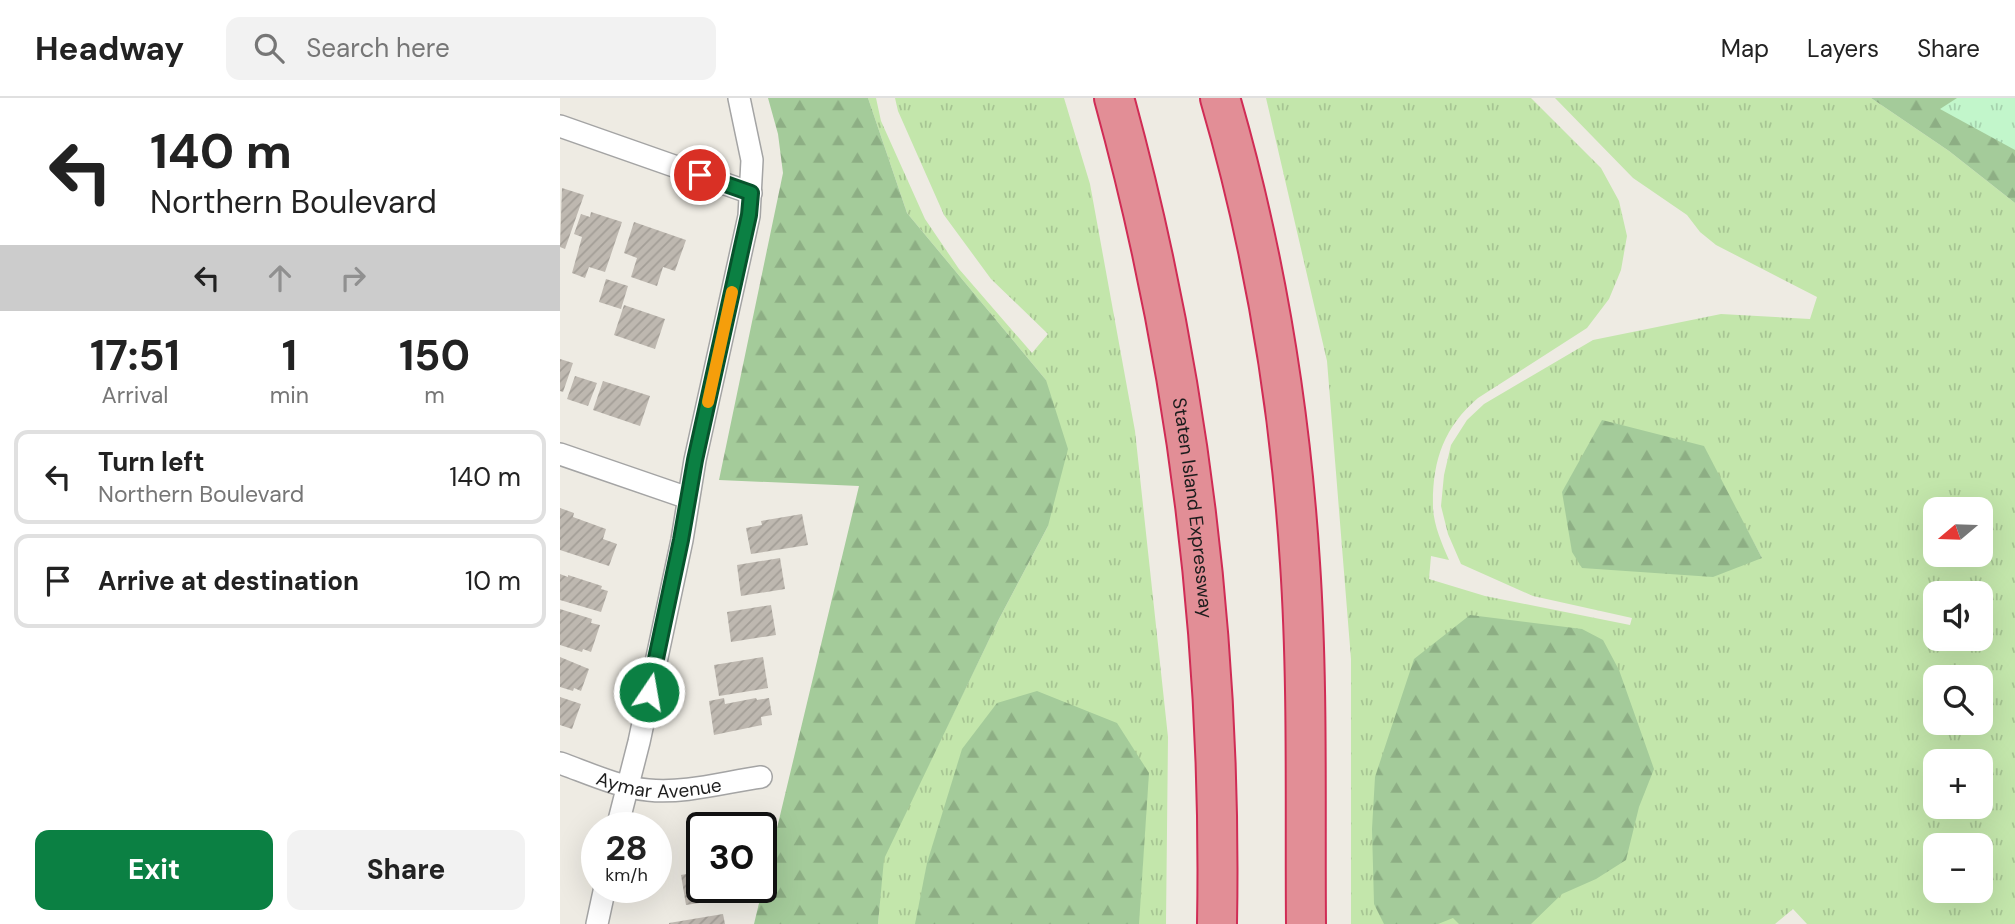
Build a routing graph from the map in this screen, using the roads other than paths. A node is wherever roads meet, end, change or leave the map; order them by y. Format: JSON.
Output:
{"nodes":[{"id":1,"x":739,"y":98,"type":"edge"},
{"id":2,"x":1114,"y":98,"type":"edge"},
{"id":3,"x":1220,"y":98,"type":"edge"},
{"id":4,"x":560,"y":127,"type":"edge"},
{"id":5,"x":751,"y":193,"type":"junction"},
{"id":6,"x":560,"y":454,"type":"edge"},
{"id":7,"x":688,"y":498,"type":"junction"},
{"id":8,"x":560,"y":763,"type":"edge"},
{"id":9,"x":761,"y":776,"type":"dead end"},
{"id":10,"x":627,"y":786,"type":"junction"},
{"id":11,"x":621,"y":812,"type":"edge"},
{"id":12,"x":602,"y":903,"type":"edge"},
{"id":13,"x":597,"y":924,"type":"edge"},
{"id":14,"x":1217,"y":924,"type":"edge"},
{"id":15,"x":1306,"y":924,"type":"edge"}],
"edges":[{"from":1,"to":5,"type":"street"},
{"from":2,"to":14,"type":"highway","name":"Staten Island Expressway"},
{"from":3,"to":15,"type":"highway"},
{"from":4,"to":5,"type":"street"},
{"from":5,"to":7,"type":"street"},
{"from":6,"to":7,"type":"street"},
{"from":7,"to":10,"type":"street"},
{"from":8,"to":10,"type":"street","name":"Aymar Avenue"},
{"from":9,"to":10,"type":"street","name":"Aymar Avenue"},
{"from":10,"to":11,"type":"street"},
{"from":12,"to":13,"type":"street"}]}
